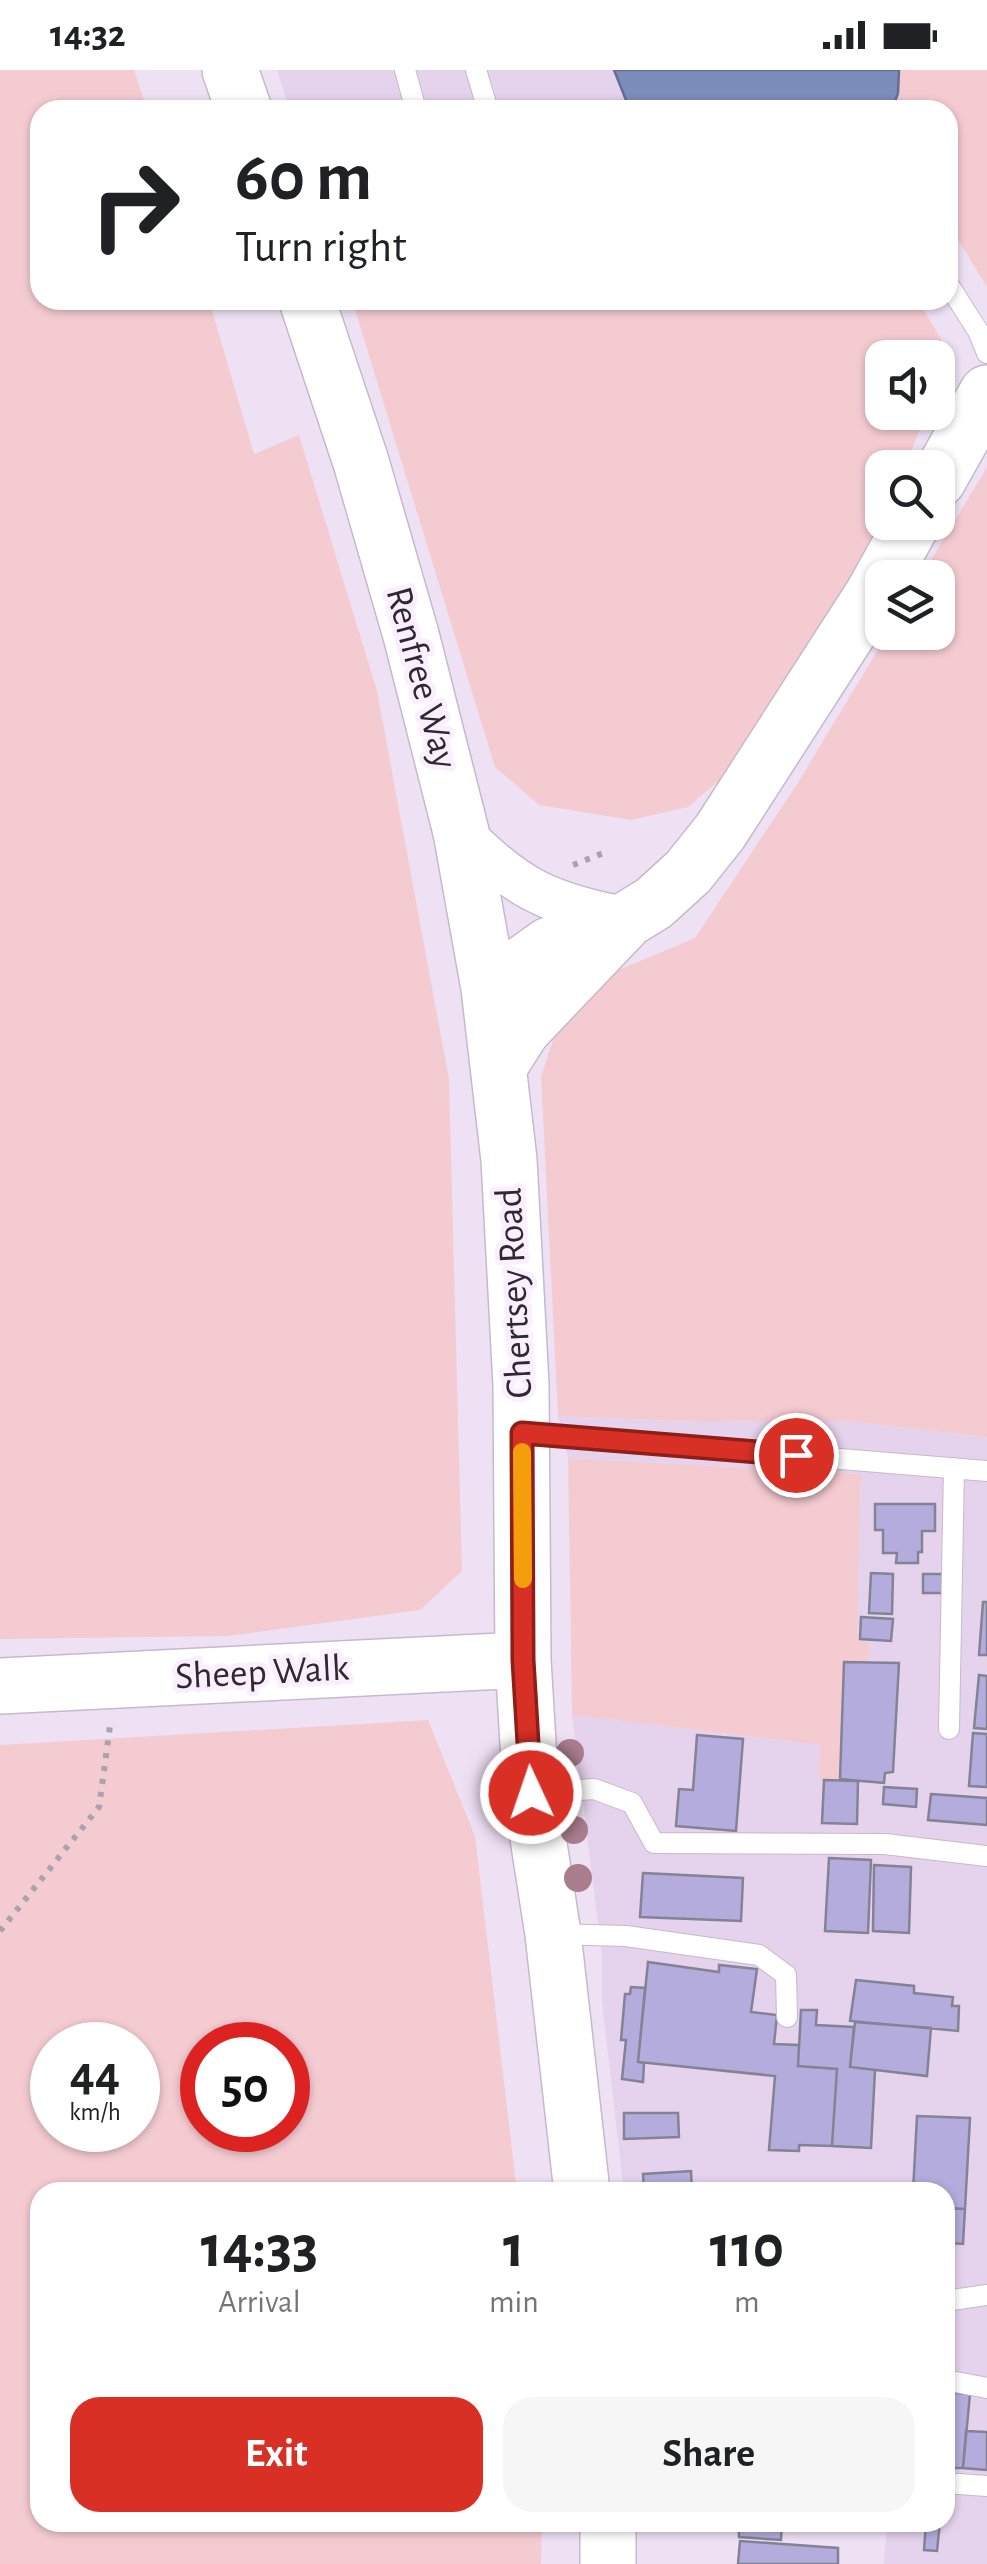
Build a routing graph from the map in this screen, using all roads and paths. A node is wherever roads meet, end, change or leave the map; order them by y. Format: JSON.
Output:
{"nodes":[{"id":1,"x":230,"y":70,"type":"edge"},
{"id":2,"x":405,"y":70,"type":"edge"},
{"id":3,"x":476,"y":70,"type":"edge"},
{"id":4,"x":240,"y":100,"type":"edge"},
{"id":5,"x":413,"y":100,"type":"edge"},
{"id":6,"x":485,"y":100,"type":"edge"},
{"id":7,"x":958,"y":300,"type":"edge"},
{"id":8,"x":310,"y":310,"type":"edge"},
{"id":9,"x":987,"y":353,"type":"edge"},
{"id":10,"x":987,"y":393,"type":"edge"},
{"id":11,"x":955,"y":450,"type":"edge"},
{"id":12,"x":904,"y":540,"type":"edge"},
{"id":13,"x":460,"y":832,"type":"junction"},
{"id":14,"x":628,"y":919,"type":"junction"},
{"id":15,"x":489,"y":988,"type":"junction"},
{"id":16,"x":500,"y":1066,"type":"junction"},
{"id":17,"x":522,"y":1433,"type":"junction"},
{"id":18,"x":954,"y":1468,"type":"junction"},
{"id":19,"x":987,"y":1471,"type":"edge"},
{"id":20,"x":523,"y":1660,"type":"junction"},
{"id":21,"x":109,"y":1680,"type":"junction"},
{"id":22,"x":0,"y":1686,"type":"edge"},
{"id":23,"x":949,"y":1728,"type":"dead end"},
{"id":24,"x":531,"y":1793,"type":"junction"},
{"id":25,"x":987,"y":1856,"type":"edge"},
{"id":26,"x":0,"y":1931,"type":"edge"},
{"id":27,"x":553,"y":1934,"type":"junction"},
{"id":28,"x":787,"y":2017,"type":"dead end"},
{"id":29,"x":581,"y":2182,"type":"edge"},
{"id":30,"x":987,"y":2294,"type":"edge"},
{"id":31,"x":955,"y":2299,"type":"edge"},
{"id":32,"x":955,"y":2382,"type":"edge"},
{"id":33,"x":987,"y":2388,"type":"edge"},
{"id":34,"x":955,"y":2484,"type":"edge"},
{"id":35,"x":987,"y":2486,"type":"edge"},
{"id":36,"x":608,"y":2532,"type":"edge"},
{"id":37,"x":608,"y":2564,"type":"edge"}],
"edges":[{"from":1,"to":4,"type":"main road"},
{"from":2,"to":5,"type":"lane"},
{"from":3,"to":6,"type":"lane"},
{"from":7,"to":9,"type":"lane"},
{"from":8,"to":13,"type":"main road","name":"Renfree Way"},
{"from":10,"to":11,"type":"main road"},
{"from":12,"to":14,"type":"main road"},
{"from":13,"to":14,"type":"street"},
{"from":13,"to":15,"type":"main road","name":"Renfree Way"},
{"from":14,"to":15,"type":"main road"},
{"from":14,"to":16,"type":"main road"},
{"from":15,"to":16,"type":"main road","name":"Renfree Way"},
{"from":16,"to":17,"type":"main road","name":"Chertsey Road"},
{"from":17,"to":18,"type":"lane"},
{"from":17,"to":20,"type":"main road","name":"Chertsey Road"},
{"from":18,"to":19,"type":"lane"},
{"from":18,"to":23,"type":"lane"},
{"from":20,"to":21,"type":"main road","name":"Sheep Walk"},
{"from":20,"to":24,"type":"main road","name":"Chertsey Road"},
{"from":21,"to":22,"type":"main road","name":"Sheep Walk"},
{"from":21,"to":26,"type":"path"},
{"from":24,"to":25,"type":"lane"},
{"from":24,"to":27,"type":"main road","name":"Chertsey Road"},
{"from":27,"to":28,"type":"lane"},
{"from":27,"to":29,"type":"main road","name":"Chertsey Road"},
{"from":30,"to":31,"type":"lane"},
{"from":32,"to":33,"type":"lane"},
{"from":34,"to":35,"type":"lane"},
{"from":36,"to":37,"type":"main road"}]}
